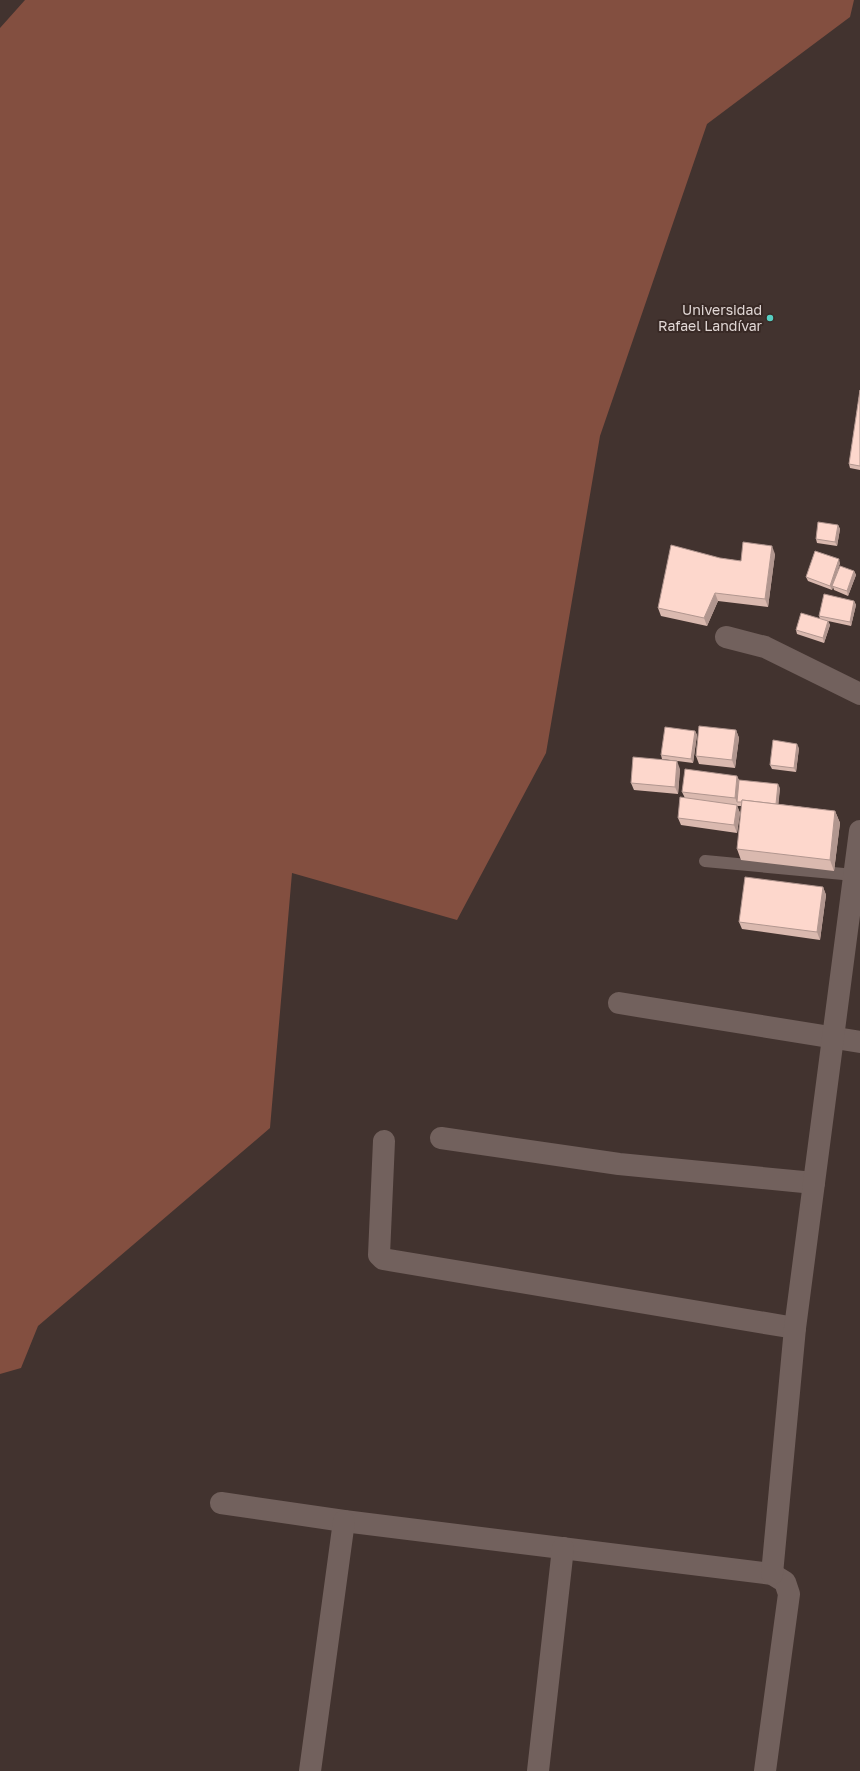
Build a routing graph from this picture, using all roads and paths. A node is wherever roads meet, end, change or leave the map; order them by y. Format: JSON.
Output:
{"nodes":[{"id":1,"x":726,"y":638,"type":"dead end"},
{"id":2,"x":860,"y":694,"type":"edge"},
{"id":3,"x":860,"y":831,"type":"edge"},
{"id":4,"x":705,"y":862,"type":"dead end"},
{"id":5,"x":854,"y":875,"type":"junction"},
{"id":6,"x":619,"y":1003,"type":"dead end"},
{"id":7,"x":834,"y":1039,"type":"junction"},
{"id":8,"x":860,"y":1042,"type":"edge"},
{"id":9,"x":440,"y":1138,"type":"dead end"},
{"id":10,"x":384,"y":1141,"type":"dead end"},
{"id":11,"x":814,"y":1183,"type":"junction"},
{"id":12,"x":795,"y":1328,"type":"junction"},
{"id":13,"x":221,"y":1503,"type":"dead end"},
{"id":14,"x":344,"y":1521,"type":"junction"},
{"id":15,"x":563,"y":1548,"type":"junction"},
{"id":16,"x":772,"y":1574,"type":"junction"},
{"id":17,"x":310,"y":1771,"type":"edge"},
{"id":18,"x":538,"y":1771,"type":"edge"},
{"id":19,"x":765,"y":1771,"type":"edge"}],
"edges":[{"from":1,"to":2,"type":"street"},
{"from":3,"to":5,"type":"street"},
{"from":4,"to":5,"type":"lane"},
{"from":5,"to":7,"type":"street"},
{"from":6,"to":7,"type":"street"},
{"from":7,"to":8,"type":"street"},
{"from":7,"to":11,"type":"street"},
{"from":9,"to":11,"type":"street"},
{"from":10,"to":12,"type":"street"},
{"from":11,"to":12,"type":"street"},
{"from":12,"to":16,"type":"street"},
{"from":13,"to":14,"type":"street"},
{"from":14,"to":15,"type":"street"},
{"from":14,"to":17,"type":"street"},
{"from":15,"to":16,"type":"street"},
{"from":15,"to":18,"type":"street"},
{"from":16,"to":19,"type":"street"}]}
